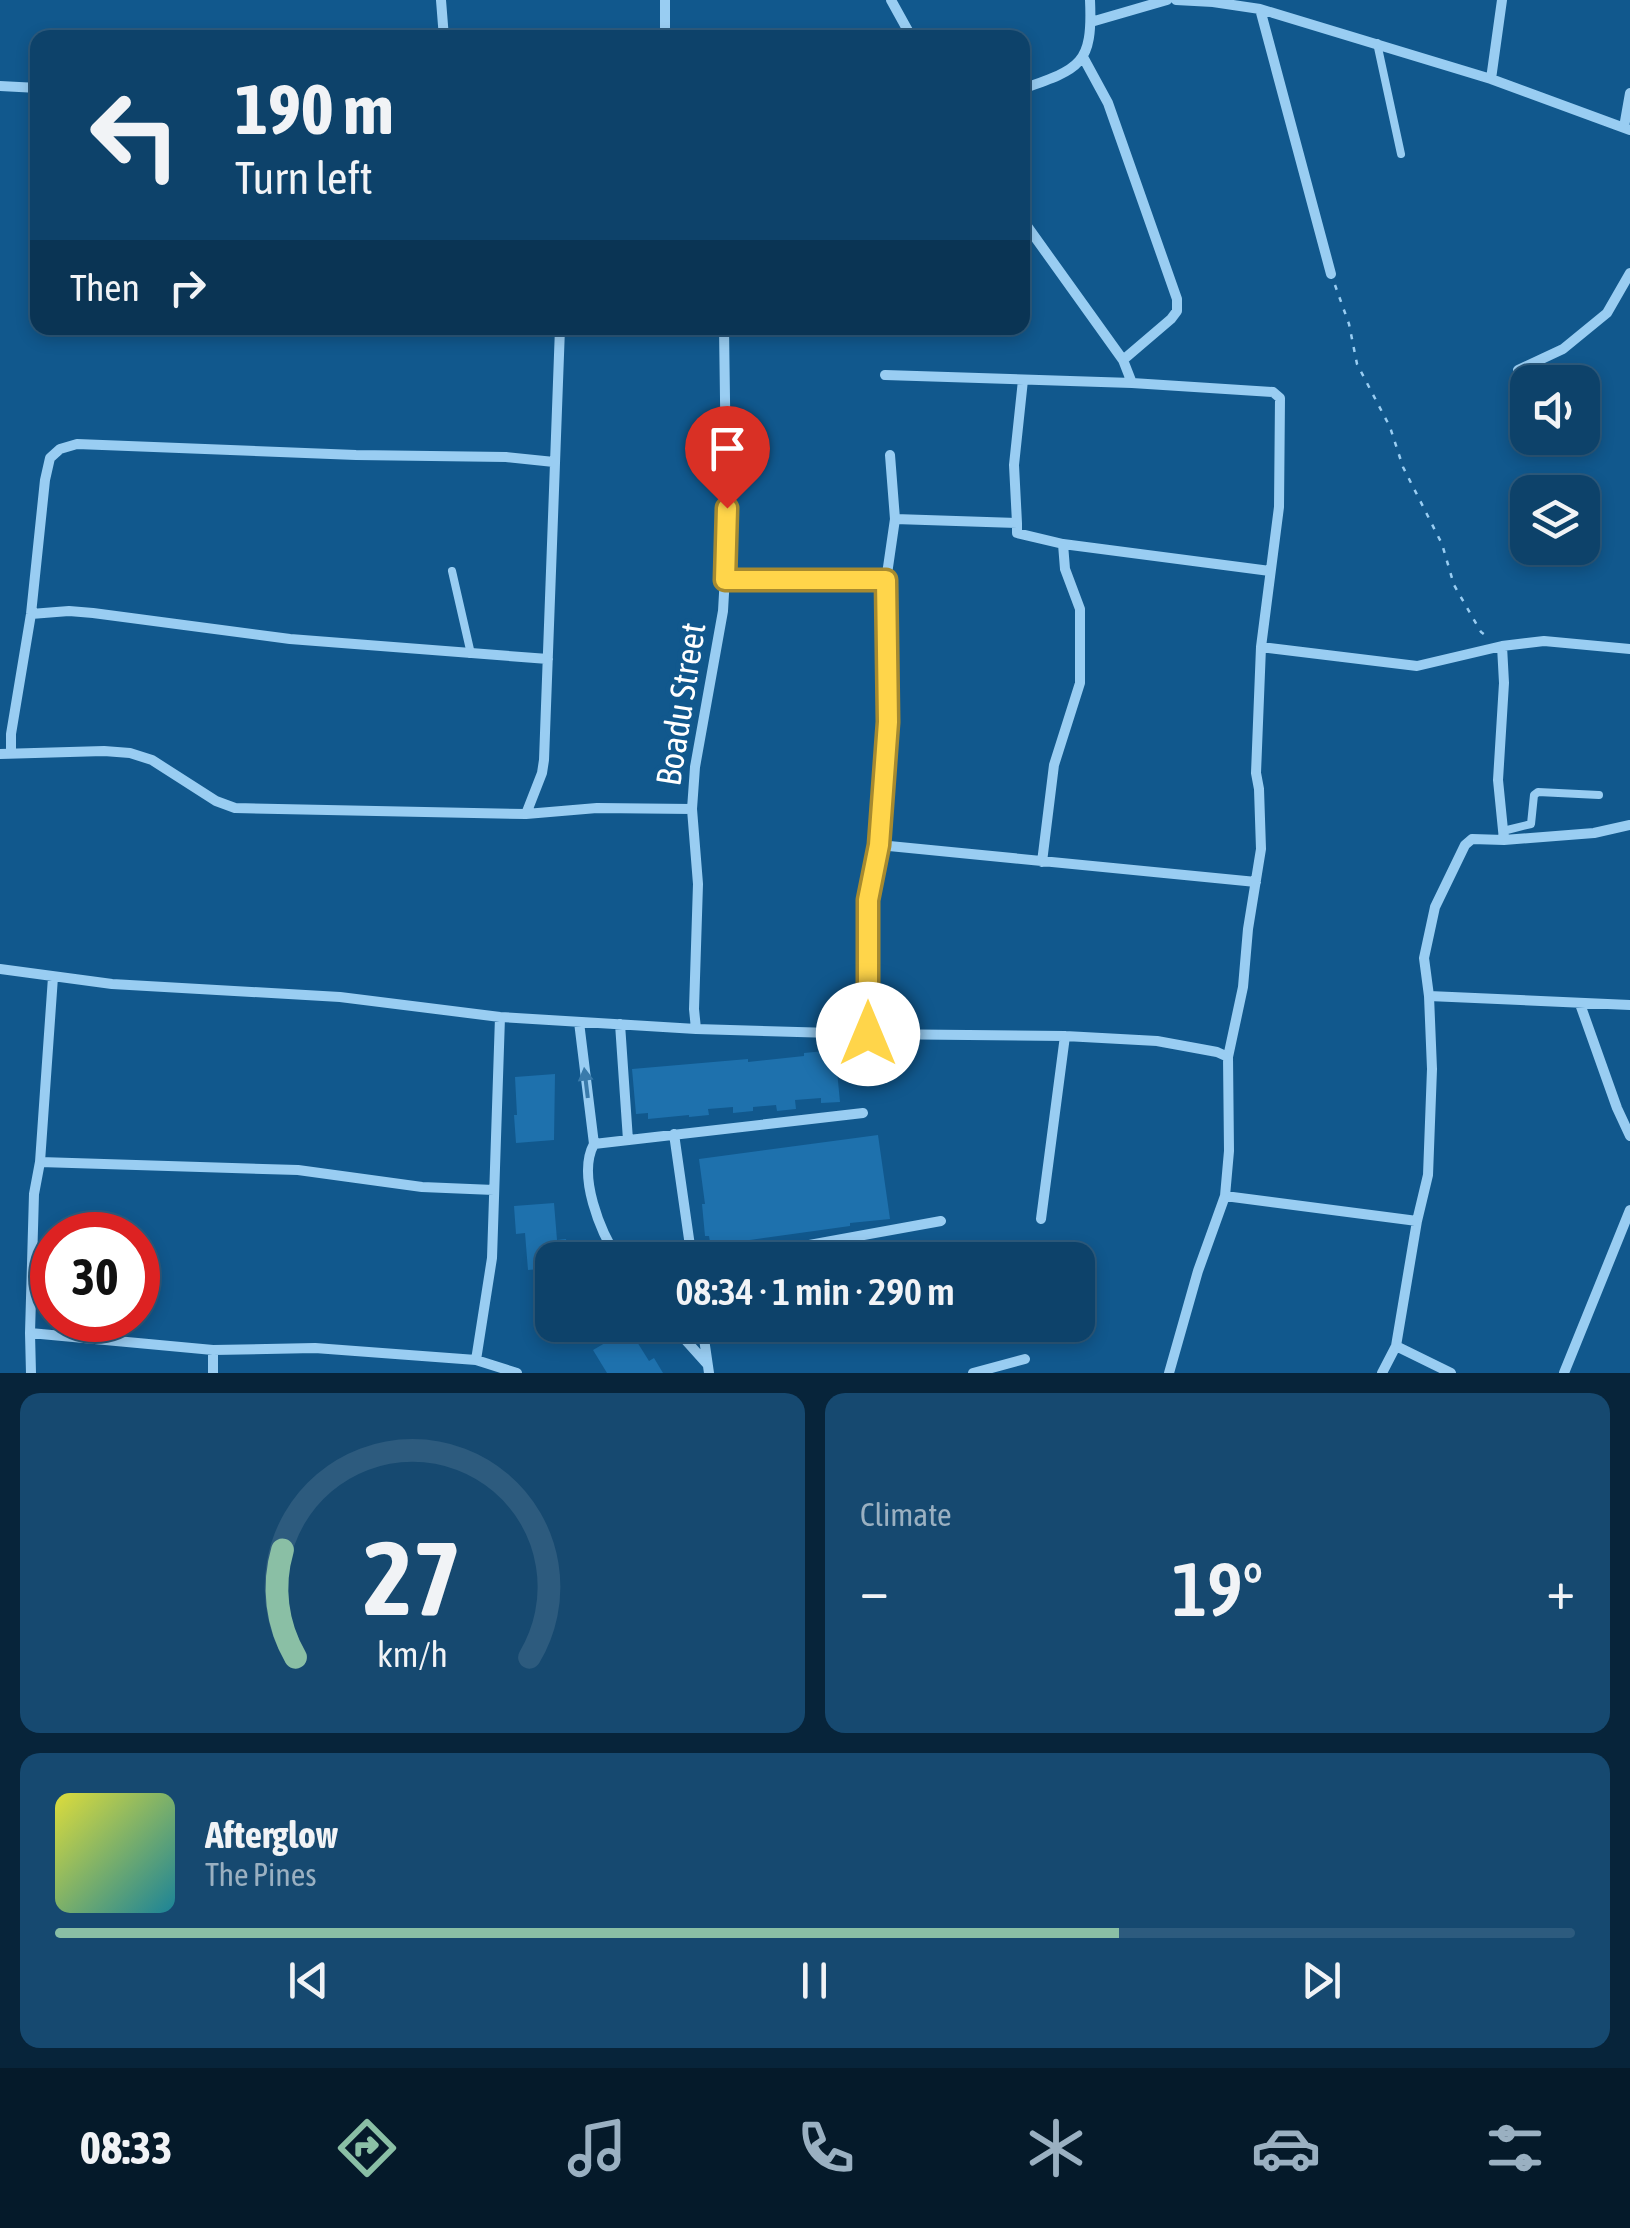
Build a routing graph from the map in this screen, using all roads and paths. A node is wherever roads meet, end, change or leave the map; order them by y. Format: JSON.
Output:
{"nodes":[{"id":1,"x":441,"y":0,"type":"edge"},
{"id":2,"x":665,"y":0,"type":"edge"},
{"id":3,"x":891,"y":0,"type":"edge"},
{"id":4,"x":1090,"y":0,"type":"edge"},
{"id":5,"x":1167,"y":0,"type":"edge"},
{"id":6,"x":1176,"y":0,"type":"edge"},
{"id":7,"x":1502,"y":0,"type":"edge"},
{"id":8,"x":1260,"y":9,"type":"junction"},
{"id":9,"x":1091,"y":22,"type":"junction"},
{"id":10,"x":443,"y":30,"type":"edge"},
{"id":11,"x":665,"y":30,"type":"edge"},
{"id":12,"x":908,"y":30,"type":"edge"},
{"id":13,"x":1378,"y":43,"type":"junction"},
{"id":14,"x":1082,"y":57,"type":"junction"},
{"id":15,"x":1491,"y":79,"type":"junction"},
{"id":16,"x":1030,"y":85,"type":"edge"},
{"id":17,"x":0,"y":86,"type":"edge"},
{"id":18,"x":30,"y":88,"type":"edge"},
{"id":19,"x":1630,"y":93,"type":"edge"},
{"id":20,"x":1627,"y":128,"type":"edge"},
{"id":21,"x":1401,"y":154,"type":"dead end"},
{"id":22,"x":1030,"y":230,"type":"edge"},
{"id":23,"x":1630,"y":273,"type":"edge"},
{"id":24,"x":1331,"y":274,"type":"joint"},
{"id":25,"x":560,"y":335,"type":"edge"},
{"id":26,"x":724,"y":335,"type":"edge"},
{"id":27,"x":1123,"y":360,"type":"junction"},
{"id":28,"x":1529,"y":365,"type":"edge"},
{"id":29,"x":885,"y":375,"type":"dead end"},
{"id":30,"x":1024,"y":380,"type":"junction"},
{"id":31,"x":1132,"y":383,"type":"junction"},
{"id":32,"x":890,"y":455,"type":"dead end"},
{"id":33,"x":554,"y":462,"type":"junction"},
{"id":34,"x":894,"y":519,"type":"junction"},
{"id":35,"x":1018,"y":523,"type":"junction"},
{"id":36,"x":1062,"y":544,"type":"junction"},
{"id":37,"x":452,"y":571,"type":"dead end"},
{"id":38,"x":1270,"y":571,"type":"junction"},
{"id":39,"x":725,"y":580,"type":"junction"},
{"id":40,"x":886,"y":580,"type":"junction"},
{"id":41,"x":31,"y":614,"type":"junction"},
{"id":42,"x":1502,"y":646,"type":"junction"},
{"id":43,"x":1261,"y":647,"type":"junction"},
{"id":44,"x":1630,"y":649,"type":"edge"},
{"id":45,"x":471,"y":654,"type":"junction"},
{"id":46,"x":548,"y":659,"type":"junction"},
{"id":47,"x":6,"y":754,"type":"edge"},
{"id":48,"x":1598,"y":794,"type":"dead end"},
{"id":49,"x":692,"y":809,"type":"junction"},
{"id":50,"x":526,"y":814,"type":"junction"},
{"id":51,"x":1630,"y":825,"type":"edge"},
{"id":52,"x":1503,"y":836,"type":"junction"},
{"id":53,"x":879,"y":845,"type":"junction"},
{"id":54,"x":1042,"y":862,"type":"junction"},
{"id":55,"x":1256,"y":882,"type":"junction"},
{"id":56,"x":0,"y":969,"type":"edge"},
{"id":57,"x":53,"y":978,"type":"junction"},
{"id":58,"x":1429,"y":996,"type":"junction"},
{"id":59,"x":1580,"y":1004,"type":"junction"},
{"id":60,"x":1630,"y":1006,"type":"edge"},
{"id":61,"x":500,"y":1017,"type":"junction"},
{"id":62,"x":579,"y":1022,"type":"junction"},
{"id":63,"x":620,"y":1024,"type":"junction"},
{"id":64,"x":696,"y":1029,"type":"junction"},
{"id":65,"x":868,"y":1034,"type":"junction"},
{"id":66,"x":1065,"y":1036,"type":"junction"},
{"id":67,"x":1228,"y":1057,"type":"junction"},
{"id":68,"x":862,"y":1113,"type":"dead end"},
{"id":69,"x":674,"y":1134,"type":"junction"},
{"id":70,"x":1630,"y":1136,"type":"edge"},
{"id":71,"x":628,"y":1140,"type":"junction"},
{"id":72,"x":594,"y":1144,"type":"junction"},
{"id":73,"x":40,"y":1162,"type":"junction"},
{"id":74,"x":494,"y":1190,"type":"junction"},
{"id":75,"x":1225,"y":1196,"type":"junction"},
{"id":76,"x":1630,"y":1210,"type":"edge"},
{"id":77,"x":33,"y":1212,"type":"edge"},
{"id":78,"x":1042,"y":1219,"type":"dead end"},
{"id":79,"x":941,"y":1222,"type":"dead end"},
{"id":80,"x":1417,"y":1222,"type":"junction"},
{"id":81,"x":1627,"y":1224,"type":"edge"},
{"id":82,"x":607,"y":1242,"type":"edge"},
{"id":83,"x":689,"y":1242,"type":"edge"},
{"id":84,"x":828,"y":1242,"type":"edge"},
{"id":85,"x":30,"y":1342,"type":"edge"},
{"id":86,"x":127,"y":1342,"type":"edge"},
{"id":87,"x":686,"y":1342,"type":"edge"},
{"id":88,"x":704,"y":1342,"type":"edge"},
{"id":89,"x":1396,"y":1346,"type":"junction"},
{"id":90,"x":213,"y":1350,"type":"junction"},
{"id":91,"x":476,"y":1360,"type":"junction"},
{"id":92,"x":1025,"y":1360,"type":"dead end"},
{"id":93,"x":708,"y":1368,"type":"edge"},
{"id":94,"x":31,"y":1373,"type":"edge"},
{"id":95,"x":213,"y":1373,"type":"edge"},
{"id":96,"x":517,"y":1373,"type":"edge"},
{"id":97,"x":972,"y":1373,"type":"edge"},
{"id":98,"x":1169,"y":1373,"type":"edge"},
{"id":99,"x":1382,"y":1373,"type":"edge"},
{"id":100,"x":1451,"y":1373,"type":"edge"},
{"id":101,"x":1564,"y":1373,"type":"edge"}],
"edges":[{"from":1,"to":10,"type":"street"},
{"from":2,"to":11,"type":"street"},
{"from":3,"to":12,"type":"street"},
{"from":4,"to":9,"type":"street"},
{"from":5,"to":9,"type":"street"},
{"from":6,"to":8,"type":"street"},
{"from":7,"to":15,"type":"street"},
{"from":8,"to":13,"type":"street"},
{"from":8,"to":24,"type":"street"},
{"from":9,"to":14,"type":"street"},
{"from":13,"to":15,"type":"street"},
{"from":13,"to":21,"type":"lane"},
{"from":14,"to":16,"type":"street"},
{"from":14,"to":27,"type":"street"},
{"from":15,"to":20,"type":"street"},
{"from":17,"to":18,"type":"street"},
{"from":19,"to":20,"type":"street"},
{"from":22,"to":27,"type":"street"},
{"from":23,"to":28,"type":"street"},
{"from":24,"to":42,"type":"path"},
{"from":25,"to":33,"type":"street"},
{"from":26,"to":39,"type":"street","name":"Boadu Street"},
{"from":27,"to":31,"type":"street"},
{"from":29,"to":30,"type":"street"},
{"from":30,"to":31,"type":"street"},
{"from":30,"to":35,"type":"street"},
{"from":31,"to":38,"type":"street"},
{"from":32,"to":34,"type":"street"},
{"from":33,"to":41,"type":"street"},
{"from":33,"to":46,"type":"street"},
{"from":34,"to":35,"type":"street"},
{"from":34,"to":40,"type":"street"},
{"from":35,"to":36,"type":"street"},
{"from":36,"to":38,"type":"street"},
{"from":36,"to":54,"type":"street"},
{"from":37,"to":45,"type":"lane"},
{"from":38,"to":43,"type":"street"},
{"from":39,"to":40,"type":"street"},
{"from":39,"to":49,"type":"street","name":"Boadu Street"},
{"from":40,"to":53,"type":"street"},
{"from":41,"to":45,"type":"street"},
{"from":41,"to":47,"type":"street"},
{"from":42,"to":43,"type":"street"},
{"from":42,"to":44,"type":"street"},
{"from":42,"to":52,"type":"street"},
{"from":43,"to":55,"type":"street"},
{"from":45,"to":46,"type":"street"},
{"from":46,"to":50,"type":"street"},
{"from":47,"to":50,"type":"street"},
{"from":48,"to":52,"type":"lane"},
{"from":49,"to":50,"type":"street"},
{"from":49,"to":64,"type":"street","name":"Boadu Street"},
{"from":51,"to":52,"type":"street"},
{"from":52,"to":58,"type":"street"},
{"from":53,"to":54,"type":"street"},
{"from":53,"to":65,"type":"street"},
{"from":54,"to":55,"type":"street"},
{"from":55,"to":67,"type":"street"},
{"from":56,"to":57,"type":"street"},
{"from":57,"to":61,"type":"street"},
{"from":57,"to":73,"type":"street"},
{"from":58,"to":59,"type":"street"},
{"from":58,"to":80,"type":"street"},
{"from":59,"to":60,"type":"street"},
{"from":59,"to":70,"type":"street"},
{"from":61,"to":62,"type":"street"},
{"from":61,"to":74,"type":"street"},
{"from":62,"to":63,"type":"street"},
{"from":72,"to":62,"type":"street","one_way":true},
{"from":63,"to":64,"type":"street"},
{"from":63,"to":71,"type":"street"},
{"from":64,"to":65,"type":"street"},
{"from":65,"to":66,"type":"street"},
{"from":66,"to":67,"type":"street"},
{"from":66,"to":78,"type":"street"},
{"from":67,"to":75,"type":"street"},
{"from":68,"to":69,"type":"street"},
{"from":69,"to":71,"type":"street"},
{"from":69,"to":83,"type":"street"},
{"from":71,"to":72,"type":"street"},
{"from":72,"to":82,"type":"street"},
{"from":73,"to":74,"type":"street"},
{"from":73,"to":77,"type":"street"},
{"from":74,"to":91,"type":"street"},
{"from":75,"to":80,"type":"street"},
{"from":75,"to":98,"type":"street"},
{"from":76,"to":81,"type":"street"},
{"from":79,"to":84,"type":"street"},
{"from":80,"to":89,"type":"street"},
{"from":81,"to":101,"type":"street"},
{"from":85,"to":94,"type":"street"},
{"from":86,"to":90,"type":"street"},
{"from":87,"to":93,"type":"street"},
{"from":88,"to":93,"type":"street"},
{"from":89,"to":99,"type":"street"},
{"from":89,"to":100,"type":"street"},
{"from":90,"to":91,"type":"street"},
{"from":90,"to":95,"type":"street"},
{"from":91,"to":96,"type":"street"},
{"from":92,"to":97,"type":"street"}]}
